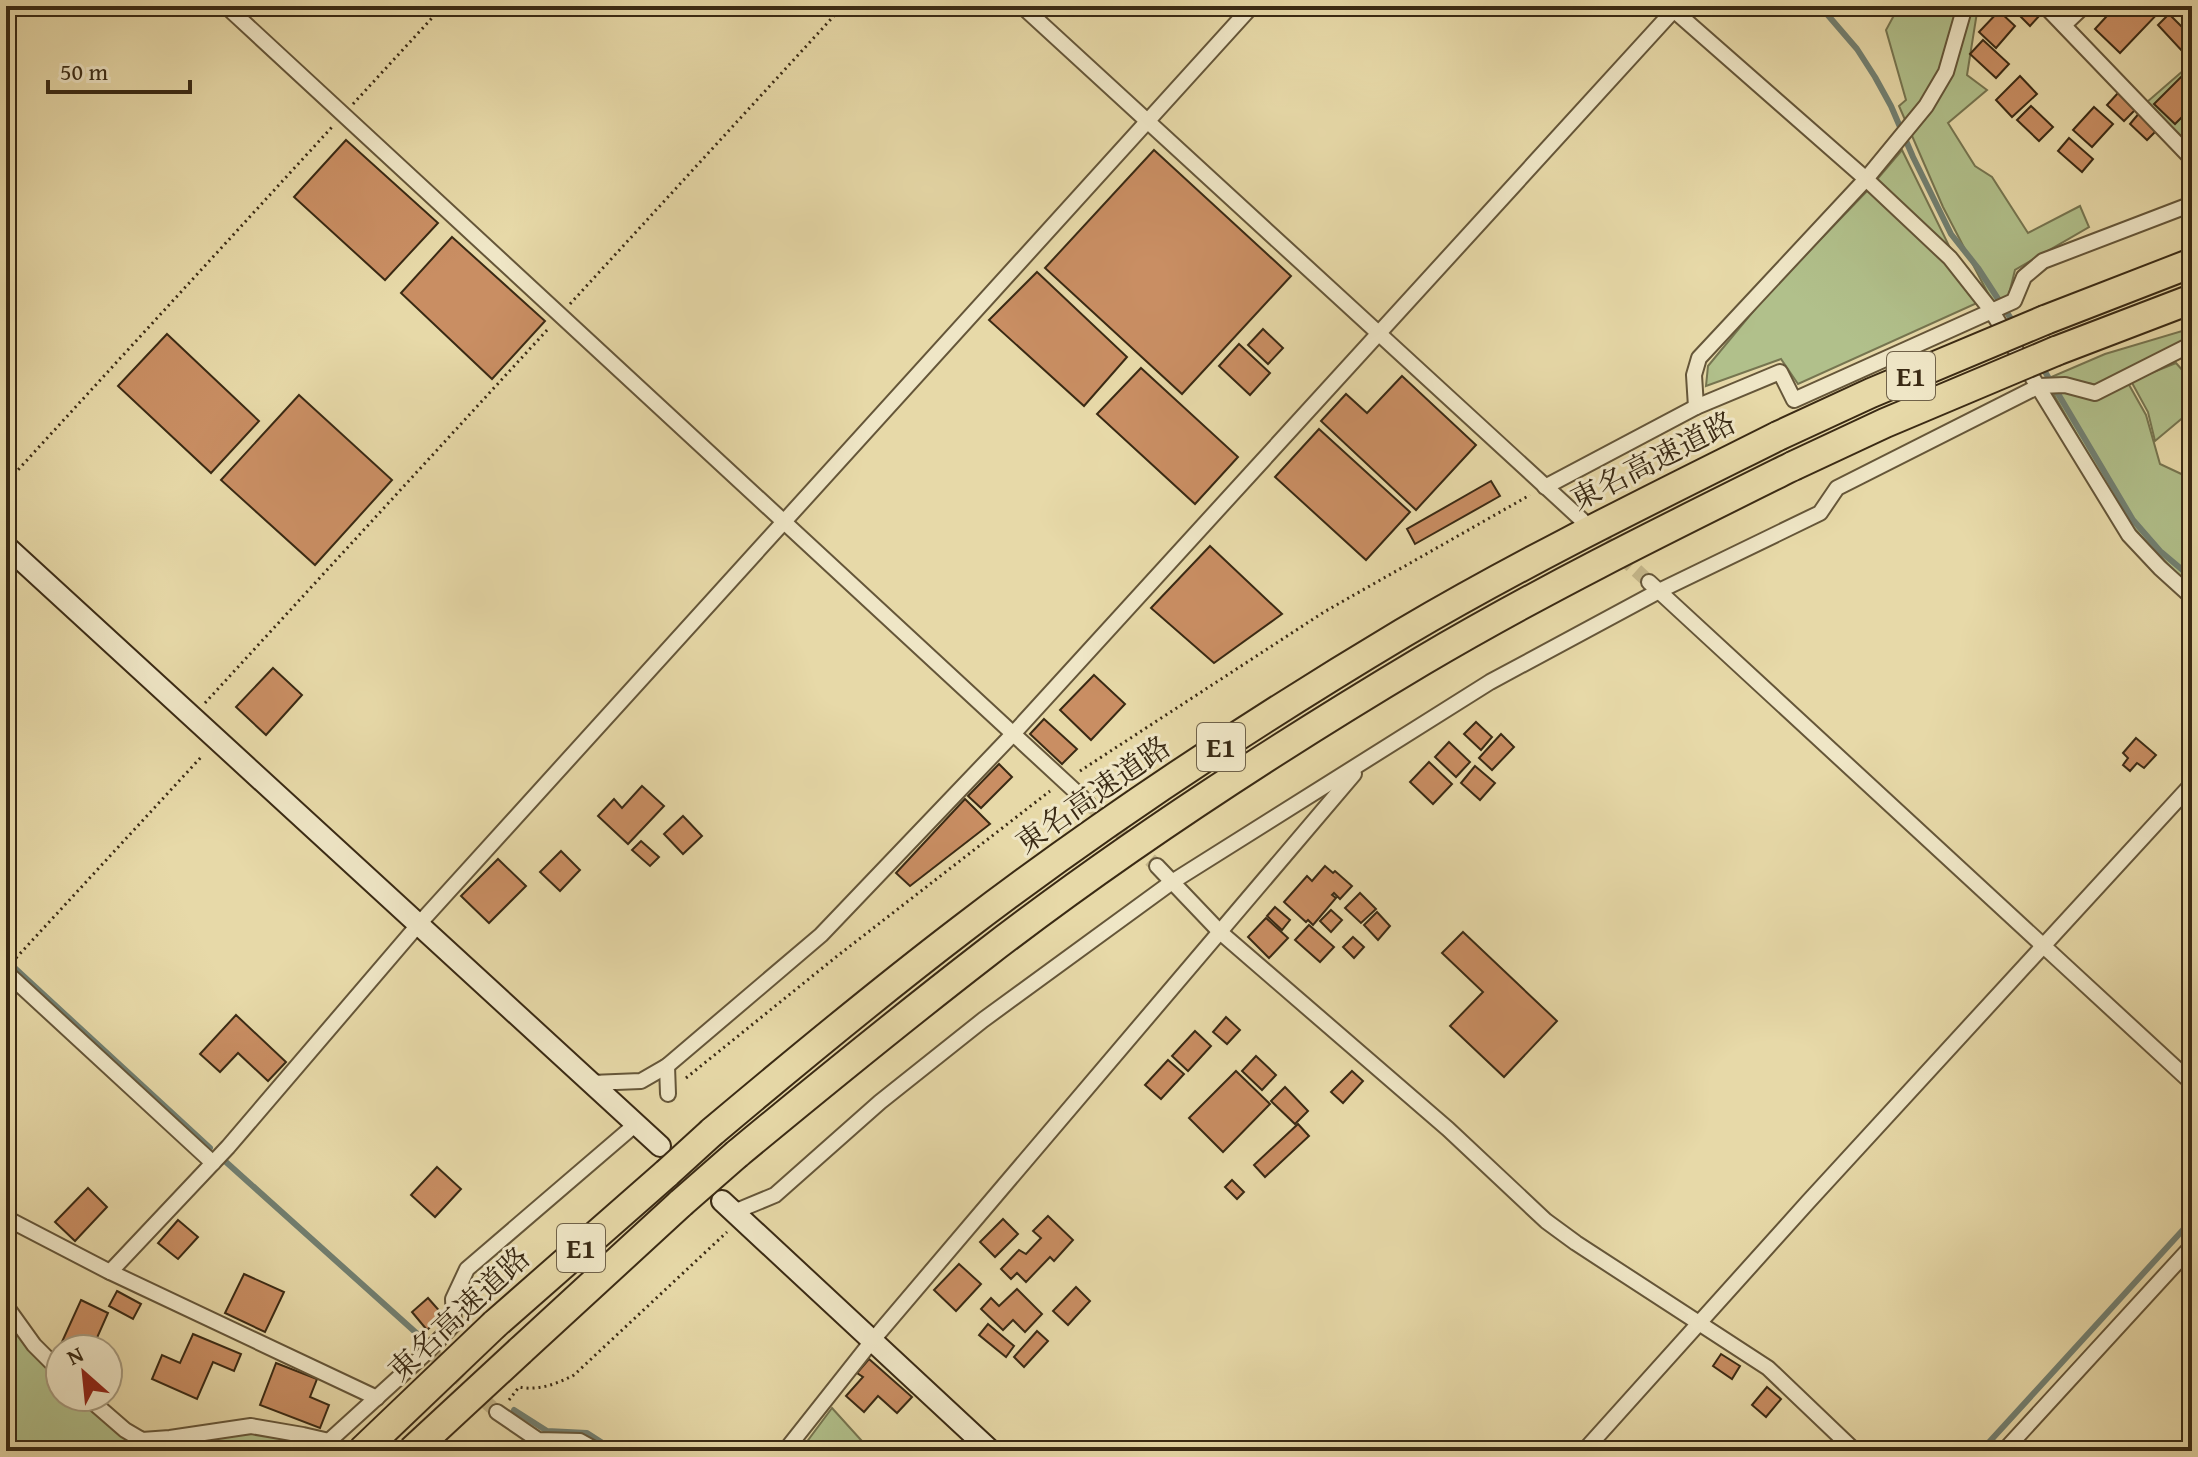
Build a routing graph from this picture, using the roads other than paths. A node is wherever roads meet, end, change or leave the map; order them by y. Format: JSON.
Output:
{"nodes":[{"id":1,"x":226,"y":6,"type":"edge"},
{"id":2,"x":1022,"y":6,"type":"edge"},
{"id":3,"x":1252,"y":6,"type":"edge"},
{"id":4,"x":1965,"y":6,"type":"edge"},
{"id":5,"x":2045,"y":6,"type":"edge"},
{"id":6,"x":2084,"y":6,"type":"edge"},
{"id":7,"x":1671,"y":8,"type":"edge"},
{"id":8,"x":2064,"y":25,"type":"junction"},
{"id":9,"x":1147,"y":121,"type":"junction"},
{"id":10,"x":2192,"y":159,"type":"edge"},
{"id":11,"x":1866,"y":179,"type":"junction"},
{"id":12,"x":2192,"y":204,"type":"edge"},
{"id":13,"x":2192,"y":263,"type":"edge"},
{"id":14,"x":2192,"y":299,"type":"edge"},
{"id":15,"x":1991,"y":310,"type":"junction"},
{"id":16,"x":1379,"y":334,"type":"junction"},
{"id":17,"x":2192,"y":344,"type":"edge"},
{"id":18,"x":2042,"y":386,"type":"junction"},
{"id":19,"x":1696,"y":407,"type":"junction"},
{"id":20,"x":1545,"y":487,"type":"junction"},
{"id":21,"x":1582,"y":520,"type":"tunnel mouth"},
{"id":22,"x":783,"y":521,"type":"junction"},
{"id":23,"x":6,"y":546,"type":"edge"},
{"id":24,"x":1654,"y":587,"type":"junction"},
{"id":25,"x":2192,"y":597,"type":"edge"},
{"id":26,"x":1013,"y":734,"type":"junction"},
{"id":27,"x":1365,"y":761,"type":"junction"},
{"id":28,"x":2192,"y":784,"type":"edge"},
{"id":29,"x":1088,"y":803,"type":"tunnel mouth"},
{"id":30,"x":1157,"y":866,"type":"tunnel mouth"},
{"id":31,"x":1172,"y":882,"type":"junction"},
{"id":32,"x":418,"y":925,"type":"junction"},
{"id":33,"x":1220,"y":932,"type":"junction"},
{"id":34,"x":2043,"y":945,"type":"junction"},
{"id":35,"x":10,"y":967,"type":"edge"},
{"id":36,"x":667,"y":1066,"type":"junction"},
{"id":37,"x":591,"y":1083,"type":"junction"},
{"id":38,"x":2192,"y":1083,"type":"edge"},
{"id":39,"x":668,"y":1094,"type":"dead end"},
{"id":40,"x":636,"y":1124,"type":"junction"},
{"id":41,"x":663,"y":1159,"type":"junction"},
{"id":42,"x":213,"y":1163,"type":"junction"},
{"id":43,"x":732,"y":1210,"type":"joint"},
{"id":44,"x":6,"y":1218,"type":"edge"},
{"id":45,"x":2192,"y":1246,"type":"edge"},
{"id":46,"x":110,"y":1272,"type":"junction"},
{"id":47,"x":6,"y":1306,"type":"edge"},
{"id":48,"x":1698,"y":1324,"type":"junction"},
{"id":49,"x":872,"y":1341,"type":"junction"},
{"id":50,"x":44,"y":1355,"type":"edge"},
{"id":51,"x":377,"y":1398,"type":"junction"},
{"id":52,"x":498,"y":1412,"type":"tunnel mouth"},
{"id":53,"x":105,"y":1413,"type":"edge"},
{"id":54,"x":334,"y":1446,"type":"edge"},
{"id":55,"x":362,"y":1451,"type":"edge"},
{"id":56,"x":412,"y":1451,"type":"edge"},
{"id":57,"x":598,"y":1451,"type":"edge"},
{"id":58,"x":785,"y":1451,"type":"edge"},
{"id":59,"x":991,"y":1451,"type":"edge"},
{"id":60,"x":1584,"y":1451,"type":"edge"},
{"id":61,"x":1855,"y":1451,"type":"edge"},
{"id":62,"x":2004,"y":1451,"type":"edge"}],
"edges":[{"from":1,"to":22,"type":"street"},
{"from":2,"to":9,"type":"street"},
{"from":3,"to":9,"type":"street"},
{"from":4,"to":11,"type":"street"},
{"from":5,"to":8,"type":"street"},
{"from":6,"to":8,"type":"street"},
{"from":7,"to":11,"type":"street"},
{"from":7,"to":16,"type":"street"},
{"from":8,"to":10,"type":"street"},
{"from":9,"to":16,"type":"street"},
{"from":9,"to":22,"type":"street"},
{"from":11,"to":15,"type":"street"},
{"from":11,"to":19,"type":"street"},
{"from":12,"to":15,"type":"street"},
{"from":13,"to":41,"type":"highway","name":"東名高速道路","number":"E1","bridge":true},
{"from":14,"to":56,"type":"highway","number":"E1","bridge":true},
{"from":15,"to":18,"type":"street"},
{"from":15,"to":19,"type":"street"},
{"from":16,"to":20,"type":"street"},
{"from":16,"to":26,"type":"street"},
{"from":17,"to":18,"type":"street"},
{"from":18,"to":24,"type":"street"},
{"from":18,"to":25,"type":"street"},
{"from":19,"to":20,"type":"street"},
{"from":20,"to":21,"type":"street"},
{"from":22,"to":26,"type":"street"},
{"from":22,"to":32,"type":"street"},
{"from":23,"to":32,"type":"street"},
{"from":24,"to":27,"type":"street"},
{"from":24,"to":34,"type":"street"},
{"from":26,"to":29,"type":"street"},
{"from":26,"to":36,"type":"street"},
{"from":27,"to":31,"type":"street"},
{"from":27,"to":33,"type":"street"},
{"from":28,"to":34,"type":"street"},
{"from":30,"to":31,"type":"street"},
{"from":31,"to":33,"type":"street"},
{"from":31,"to":43,"type":"street"},
{"from":32,"to":37,"type":"street"},
{"from":32,"to":42,"type":"street"},
{"from":33,"to":48,"type":"street"},
{"from":33,"to":49,"type":"street"},
{"from":34,"to":38,"type":"street"},
{"from":34,"to":48,"type":"street"},
{"from":35,"to":42,"type":"street"},
{"from":36,"to":37,"type":"street"},
{"from":36,"to":39,"type":"street"},
{"from":37,"to":40,"type":"street"},
{"from":40,"to":41,"type":"street"},
{"from":40,"to":51,"type":"street"},
{"from":41,"to":55,"type":"highway","name":"東名高速道路","number":"E1","bridge":true},
{"from":42,"to":46,"type":"street"},
{"from":43,"to":49,"type":"street"},
{"from":44,"to":46,"type":"street"},
{"from":45,"to":62,"type":"street"},
{"from":46,"to":51,"type":"street"},
{"from":47,"to":50,"type":"street"},
{"from":48,"to":60,"type":"street"},
{"from":48,"to":61,"type":"street"},
{"from":49,"to":58,"type":"street"},
{"from":49,"to":59,"type":"street"},
{"from":51,"to":54,"type":"street"},
{"from":52,"to":57,"type":"street"},
{"from":53,"to":54,"type":"street"}]}
